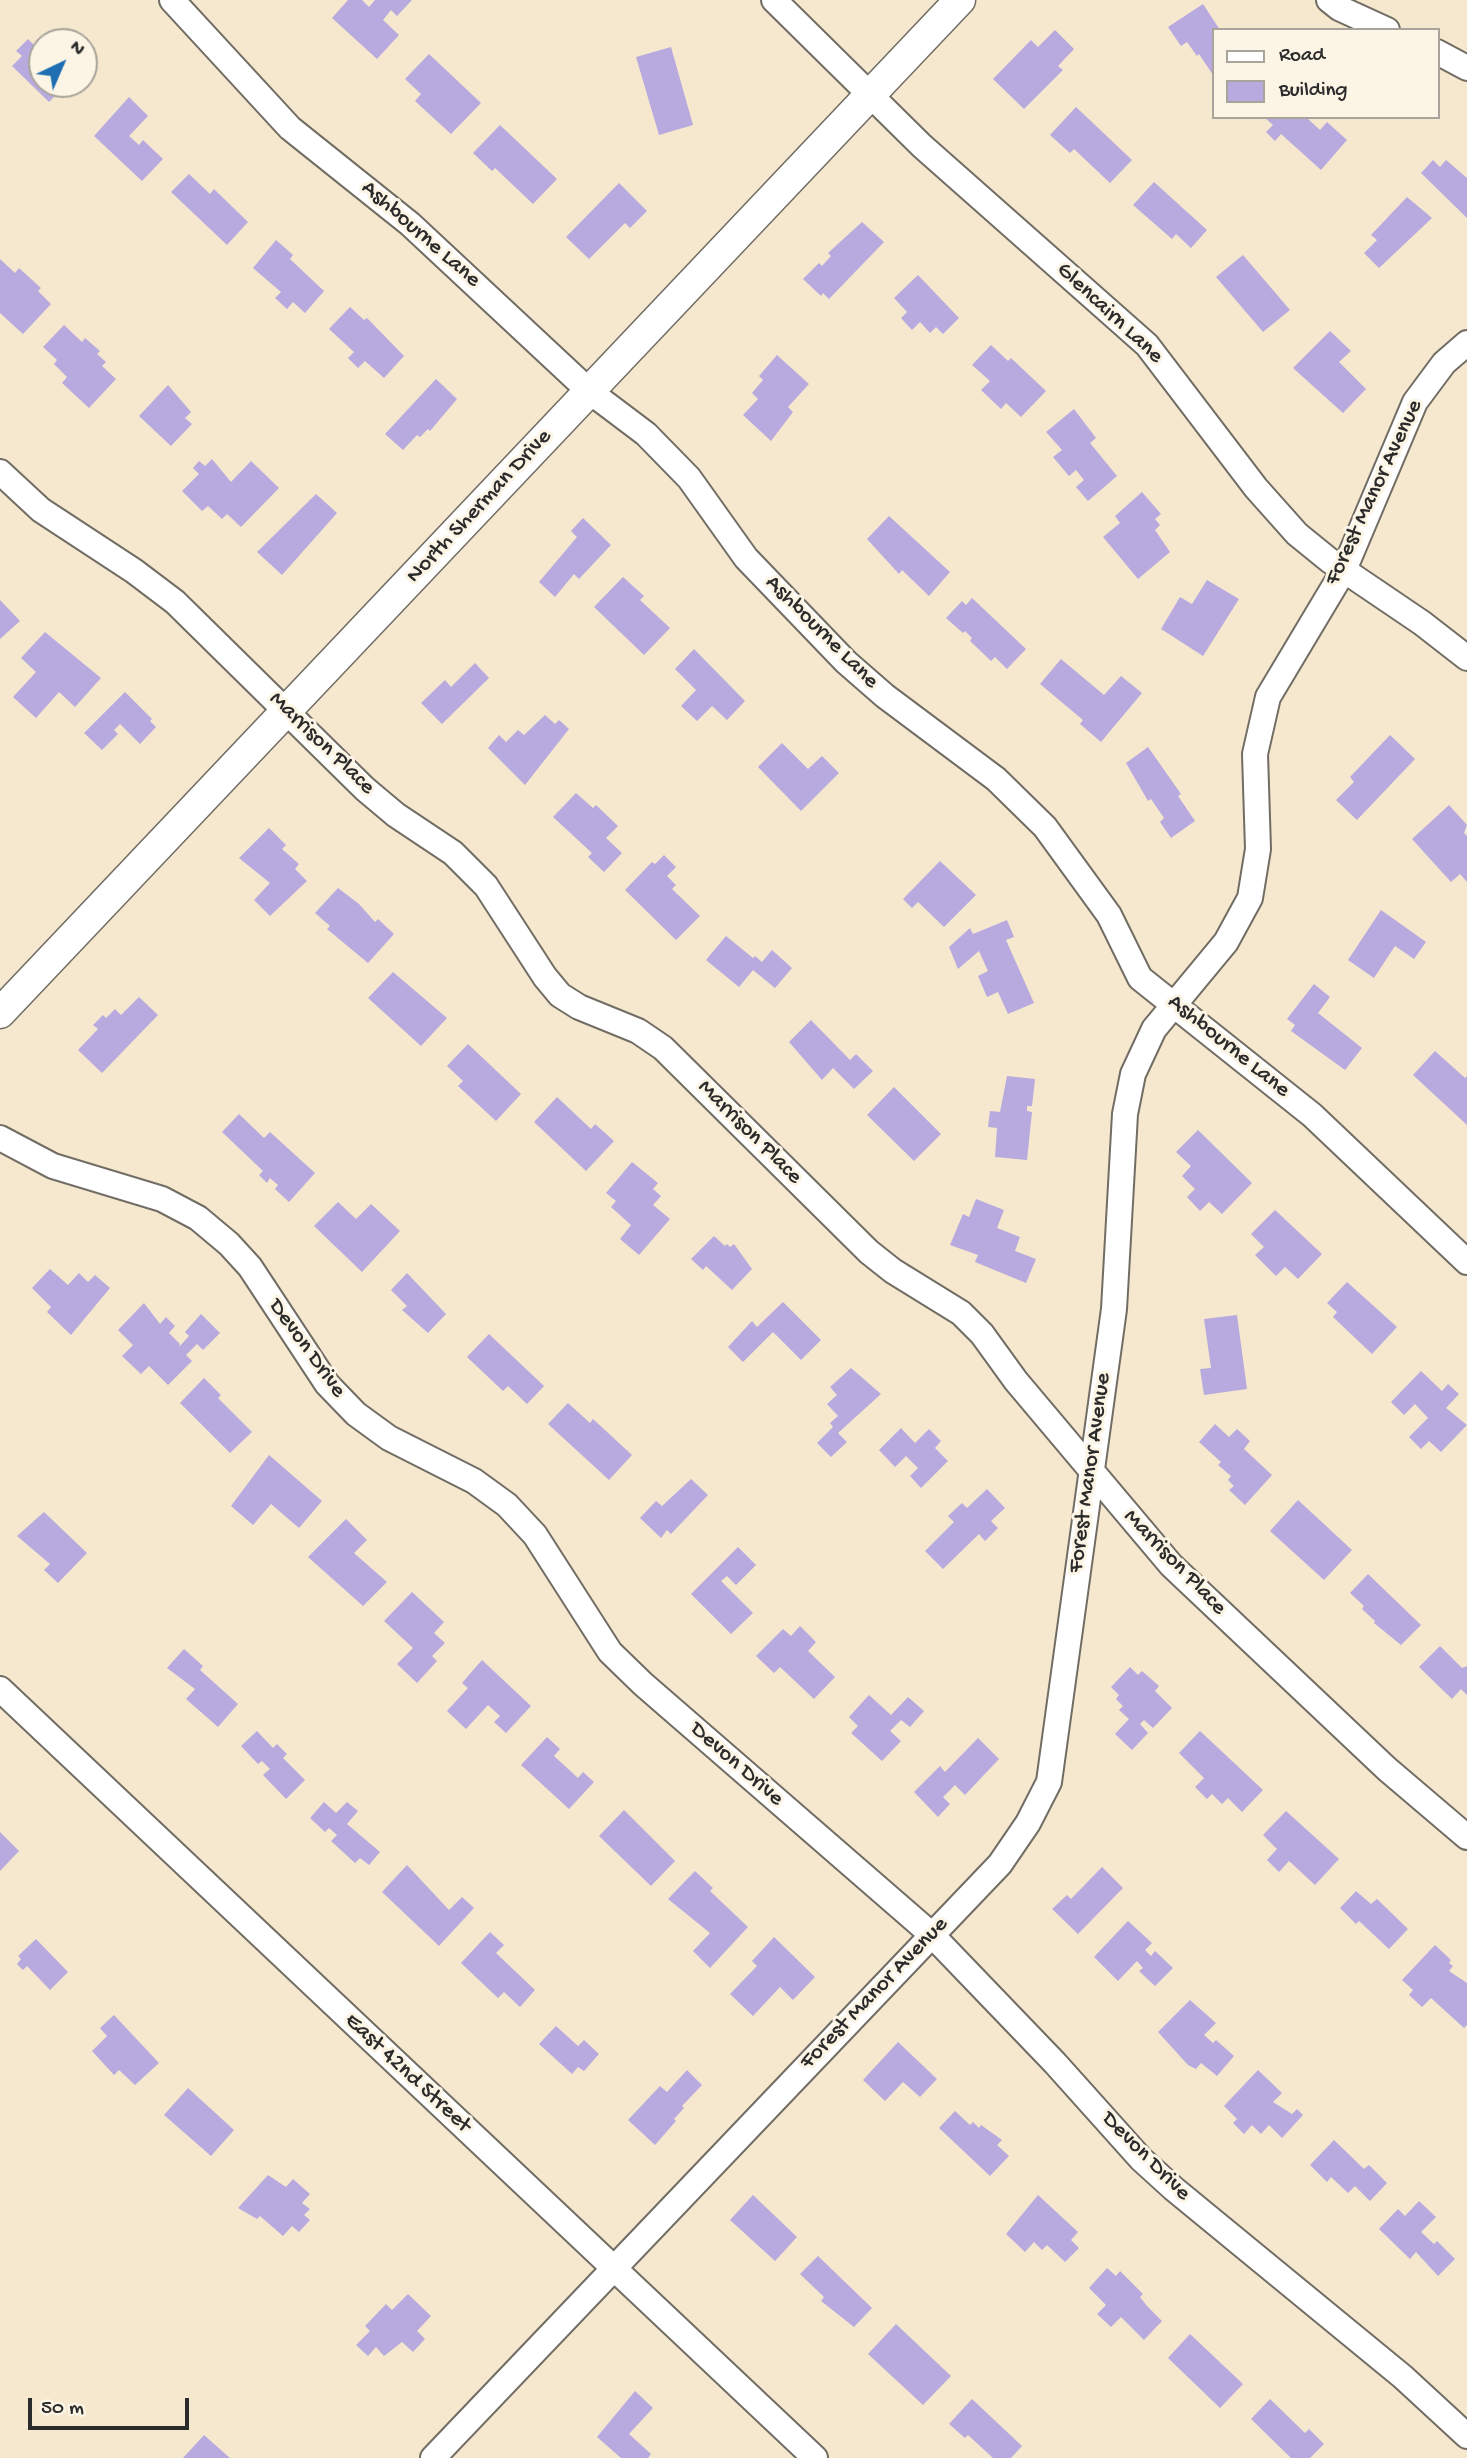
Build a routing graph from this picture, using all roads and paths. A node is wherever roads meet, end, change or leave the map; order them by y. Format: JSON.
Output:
{"nodes":[{"id":1,"x":172,"y":0,"type":"edge"},
{"id":2,"x":774,"y":0,"type":"edge"},
{"id":3,"x":960,"y":0,"type":"edge"},
{"id":4,"x":1329,"y":0,"type":"edge"},
{"id":5,"x":1383,"y":28,"type":"edge"},
{"id":6,"x":1439,"y":53,"type":"edge"},
{"id":7,"x":1467,"y":68,"type":"edge"},
{"id":8,"x":870,"y":94,"type":"junction"},
{"id":9,"x":1467,"y":343,"type":"edge"},
{"id":10,"x":589,"y":391,"type":"junction"},
{"id":11,"x":0,"y":472,"type":"edge"},
{"id":12,"x":1344,"y":570,"type":"junction"},
{"id":13,"x":1467,"y":658,"type":"edge"},
{"id":14,"x":287,"y":712,"type":"junction"},
{"id":15,"x":1174,"y":1003,"type":"junction"},
{"id":16,"x":0,"y":1013,"type":"edge"},
{"id":17,"x":0,"y":1138,"type":"edge"},
{"id":18,"x":1467,"y":1262,"type":"edge"},
{"id":19,"x":1091,"y":1471,"type":"junction"},
{"id":20,"x":0,"y":1689,"type":"edge"},
{"id":21,"x":1467,"y":1837,"type":"edge"},
{"id":22,"x":931,"y":1934,"type":"junction"},
{"id":23,"x":613,"y":2269,"type":"junction"},
{"id":24,"x":1467,"y":2437,"type":"edge"},
{"id":25,"x":433,"y":2458,"type":"edge"},
{"id":26,"x":816,"y":2458,"type":"edge"}],
"edges":[{"from":1,"to":10,"type":"street","name":"Ashbourne Lane"},
{"from":2,"to":8,"type":"street","name":"Glencairn Lane"},
{"from":3,"to":8,"type":"main road","name":"North Sherman Drive"},
{"from":4,"to":5,"type":"street"},
{"from":6,"to":7,"type":"street"},
{"from":8,"to":10,"type":"main road","name":"North Sherman Drive"},
{"from":8,"to":12,"type":"street","name":"Glencairn Lane"},
{"from":9,"to":12,"type":"street","name":"Forest Manor Avenue"},
{"from":10,"to":14,"type":"main road","name":"North Sherman Drive"},
{"from":10,"to":15,"type":"street","name":"Ashbourne Lane"},
{"from":11,"to":14,"type":"street","name":"Marrison Place"},
{"from":12,"to":13,"type":"street","name":"Glencairn Lane"},
{"from":12,"to":15,"type":"street","name":"Forest Manor Avenue"},
{"from":14,"to":16,"type":"main road","name":"North Sherman Drive"},
{"from":14,"to":19,"type":"street","name":"Marrison Place"},
{"from":15,"to":18,"type":"street","name":"Ashbourne Lane"},
{"from":15,"to":19,"type":"street","name":"Forest Manor Avenue"},
{"from":17,"to":22,"type":"street","name":"Devon Drive"},
{"from":19,"to":21,"type":"street","name":"Marrison Place"},
{"from":19,"to":22,"type":"street","name":"Forest Manor Avenue"},
{"from":20,"to":23,"type":"street","name":"East 42nd Street"},
{"from":22,"to":23,"type":"street","name":"Forest Manor Avenue"},
{"from":22,"to":24,"type":"street","name":"Devon Drive"},
{"from":23,"to":25,"type":"street","name":"Forest Manor Avenue"},
{"from":23,"to":26,"type":"street","name":"East 42nd Street"}]}
